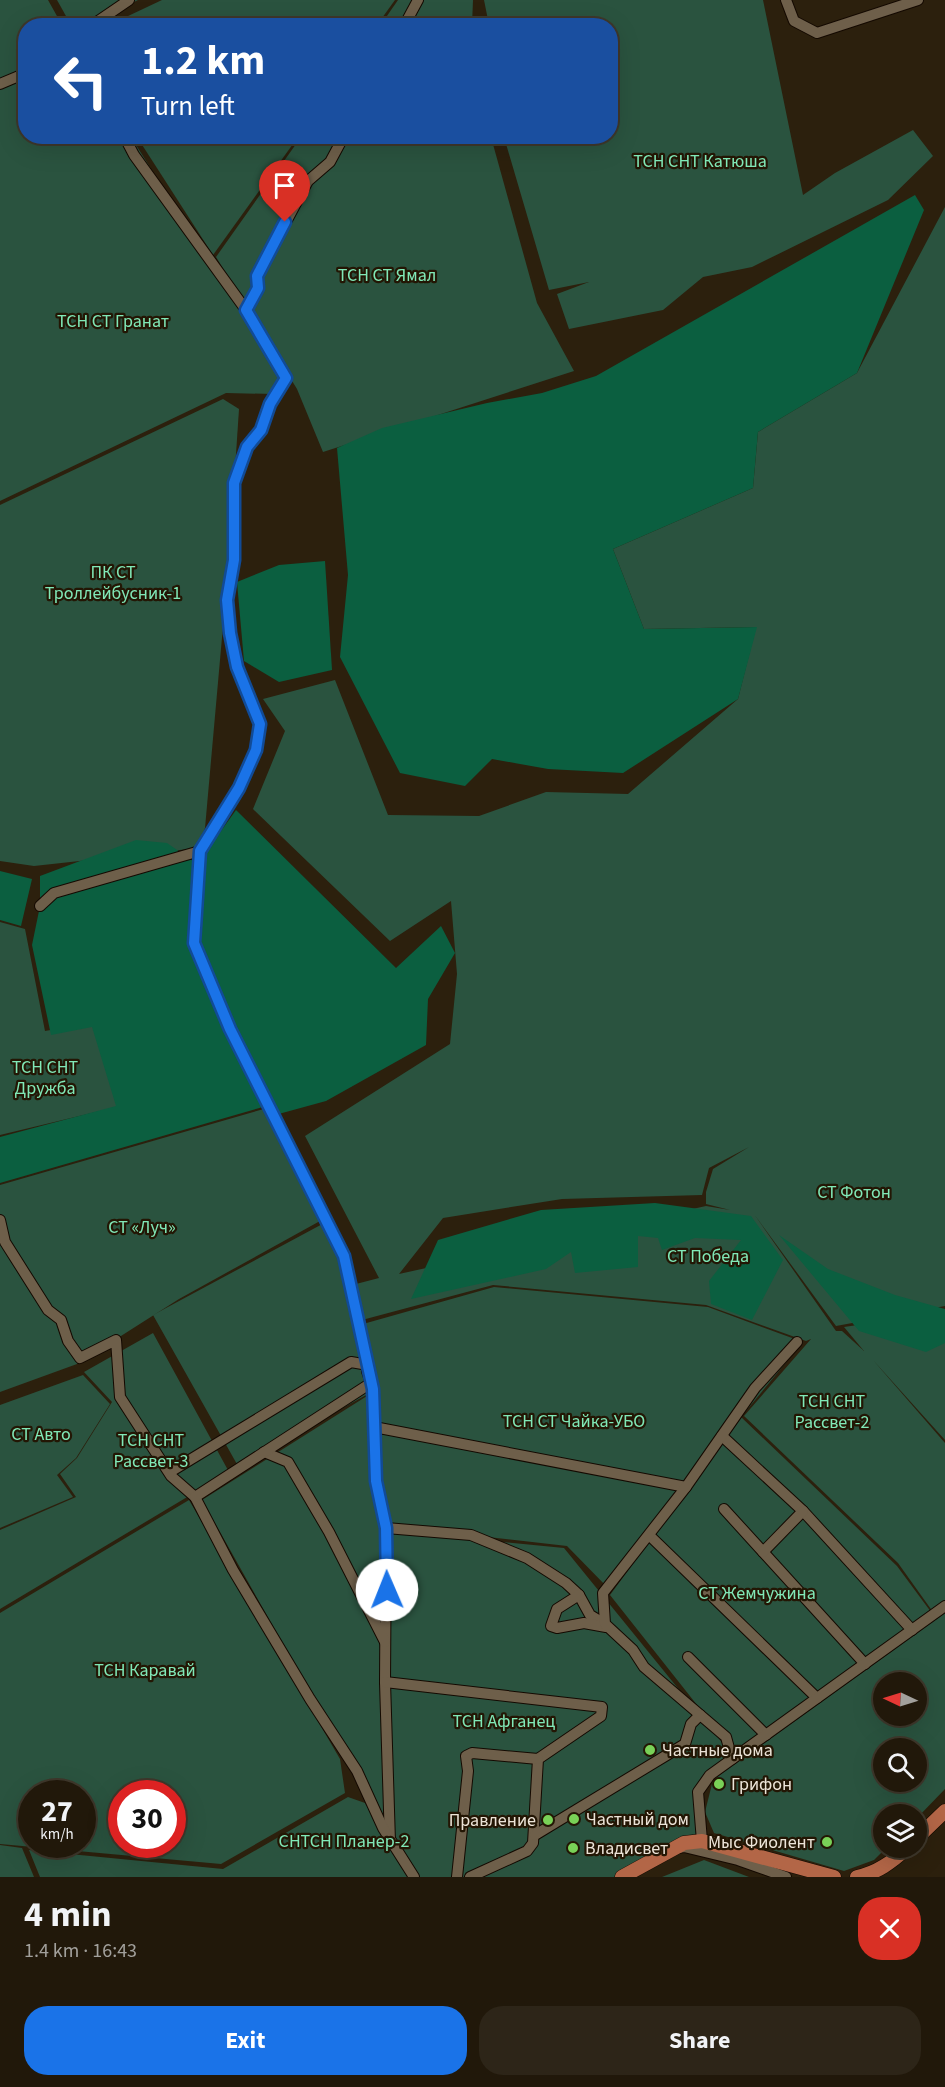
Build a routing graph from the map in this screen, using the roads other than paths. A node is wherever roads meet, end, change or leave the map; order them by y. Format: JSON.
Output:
{"nodes":[{"id":1,"x":129,"y":0,"type":"edge"},
{"id":2,"x":418,"y":0,"type":"edge"},
{"id":3,"x":786,"y":0,"type":"edge"},
{"id":4,"x":918,"y":0,"type":"edge"},
{"id":5,"x":103,"y":18,"type":"edge"},
{"id":6,"x":408,"y":18,"type":"edge"},
{"id":7,"x":18,"y":76,"type":"edge"},
{"id":8,"x":0,"y":84,"type":"edge"},
{"id":9,"x":128,"y":144,"type":"edge"},
{"id":10,"x":340,"y":144,"type":"edge"},
{"id":11,"x":246,"y":310,"type":"junction"},
{"id":12,"x":200,"y":851,"type":"junction"},
{"id":13,"x":39,"y":906,"type":"dead end"},
{"id":14,"x":0,"y":1220,"type":"edge"},
{"id":15,"x":797,"y":1342,"type":"dead end"},
{"id":16,"x":368,"y":1365,"type":"junction"},
{"id":17,"x":371,"y":1383,"type":"junction"},
{"id":18,"x":374,"y":1427,"type":"junction"},
{"id":19,"x":722,"y":1436,"type":"junction"},
{"id":20,"x":264,"y":1452,"type":"junction"},
{"id":21,"x":170,"y":1472,"type":"junction"},
{"id":22,"x":686,"y":1487,"type":"junction"},
{"id":23,"x":195,"y":1497,"type":"junction"},
{"id":24,"x":724,"y":1509,"type":"dead end"},
{"id":25,"x":802,"y":1511,"type":"junction"},
{"id":26,"x":386,"y":1528,"type":"junction"},
{"id":27,"x":650,"y":1536,"type":"junction"},
{"id":28,"x":763,"y":1552,"type":"junction"},
{"id":29,"x":579,"y":1595,"type":"junction"},
{"id":30,"x":945,"y":1606,"type":"edge"},
{"id":31,"x":607,"y":1626,"type":"junction"},
{"id":32,"x":912,"y":1630,"type":"junction"},
{"id":33,"x":387,"y":1645,"type":"junction"},
{"id":34,"x":688,"y":1657,"type":"dead end"},
{"id":35,"x":865,"y":1664,"type":"junction"},
{"id":36,"x":385,"y":1682,"type":"junction"},
{"id":37,"x":817,"y":1698,"type":"junction"},
{"id":38,"x":700,"y":1715,"type":"junction"},
{"id":39,"x":766,"y":1735,"type":"junction"},
{"id":40,"x":538,"y":1759,"type":"junction"},
{"id":41,"x":732,"y":1759,"type":"junction"},
{"id":42,"x":945,"y":1811,"type":"edge"},
{"id":43,"x":927,"y":1828,"type":"edge"},
{"id":44,"x":535,"y":1835,"type":"junction"},
{"id":45,"x":702,"y":1841,"type":"junction"},
{"id":46,"x":390,"y":1842,"type":"junction"},
{"id":47,"x":660,"y":1854,"type":"junction"},
{"id":48,"x":896,"y":1858,"type":"edge"},
{"id":49,"x":414,"y":1877,"type":"edge"},
{"id":50,"x":457,"y":1877,"type":"edge"},
{"id":51,"x":470,"y":1877,"type":"edge"},
{"id":52,"x":622,"y":1877,"type":"edge"},
{"id":53,"x":786,"y":1877,"type":"edge"},
{"id":54,"x":834,"y":1877,"type":"edge"},
{"id":55,"x":857,"y":1877,"type":"edge"}],
"edges":[{"from":1,"to":5,"type":"street"},
{"from":2,"to":6,"type":"street"},
{"from":3,"to":4,"type":"street"},
{"from":7,"to":8,"type":"street"},
{"from":9,"to":11,"type":"street"},
{"from":10,"to":11,"type":"street"},
{"from":11,"to":12,"type":"street"},
{"from":12,"to":13,"type":"street"},
{"from":12,"to":16,"type":"street"},
{"from":14,"to":21,"type":"street"},
{"from":15,"to":19,"type":"street"},
{"from":16,"to":17,"type":"street"},
{"from":16,"to":21,"type":"street"},
{"from":17,"to":18,"type":"street"},
{"from":17,"to":20,"type":"street"},
{"from":18,"to":22,"type":"street"},
{"from":18,"to":26,"type":"street"},
{"from":19,"to":22,"type":"street"},
{"from":19,"to":25,"type":"street"},
{"from":20,"to":23,"type":"street"},
{"from":20,"to":33,"type":"street"},
{"from":21,"to":23,"type":"street"},
{"from":22,"to":27,"type":"street"},
{"from":23,"to":46,"type":"street"},
{"from":24,"to":28,"type":"street"},
{"from":25,"to":28,"type":"street"},
{"from":25,"to":32,"type":"street"},
{"from":26,"to":29,"type":"street"},
{"from":26,"to":33,"type":"street"},
{"from":27,"to":31,"type":"street"},
{"from":27,"to":37,"type":"street"},
{"from":28,"to":35,"type":"street"},
{"from":29,"to":31,"type":"street"},
{"from":29,"to":31,"type":"street"},
{"from":30,"to":32,"type":"street"},
{"from":31,"to":38,"type":"street"},
{"from":32,"to":35,"type":"street"},
{"from":33,"to":36,"type":"street"},
{"from":34,"to":39,"type":"street"},
{"from":35,"to":37,"type":"street"},
{"from":36,"to":40,"type":"street"},
{"from":36,"to":46,"type":"street"},
{"from":37,"to":39,"type":"street"},
{"from":38,"to":41,"type":"street"},
{"from":38,"to":44,"type":"street"},
{"from":39,"to":41,"type":"street"},
{"from":40,"to":44,"type":"street"},
{"from":40,"to":50,"type":"street"},
{"from":41,"to":45,"type":"street"},
{"from":42,"to":43,"type":"main road"},
{"from":44,"to":51,"type":"street"},
{"from":45,"to":47,"type":"main road"},
{"from":45,"to":54,"type":"main road"},
{"from":46,"to":49,"type":"street"},
{"from":47,"to":52,"type":"main road"},
{"from":47,"to":53,"type":"street"},
{"from":48,"to":55,"type":"main road"}]}
